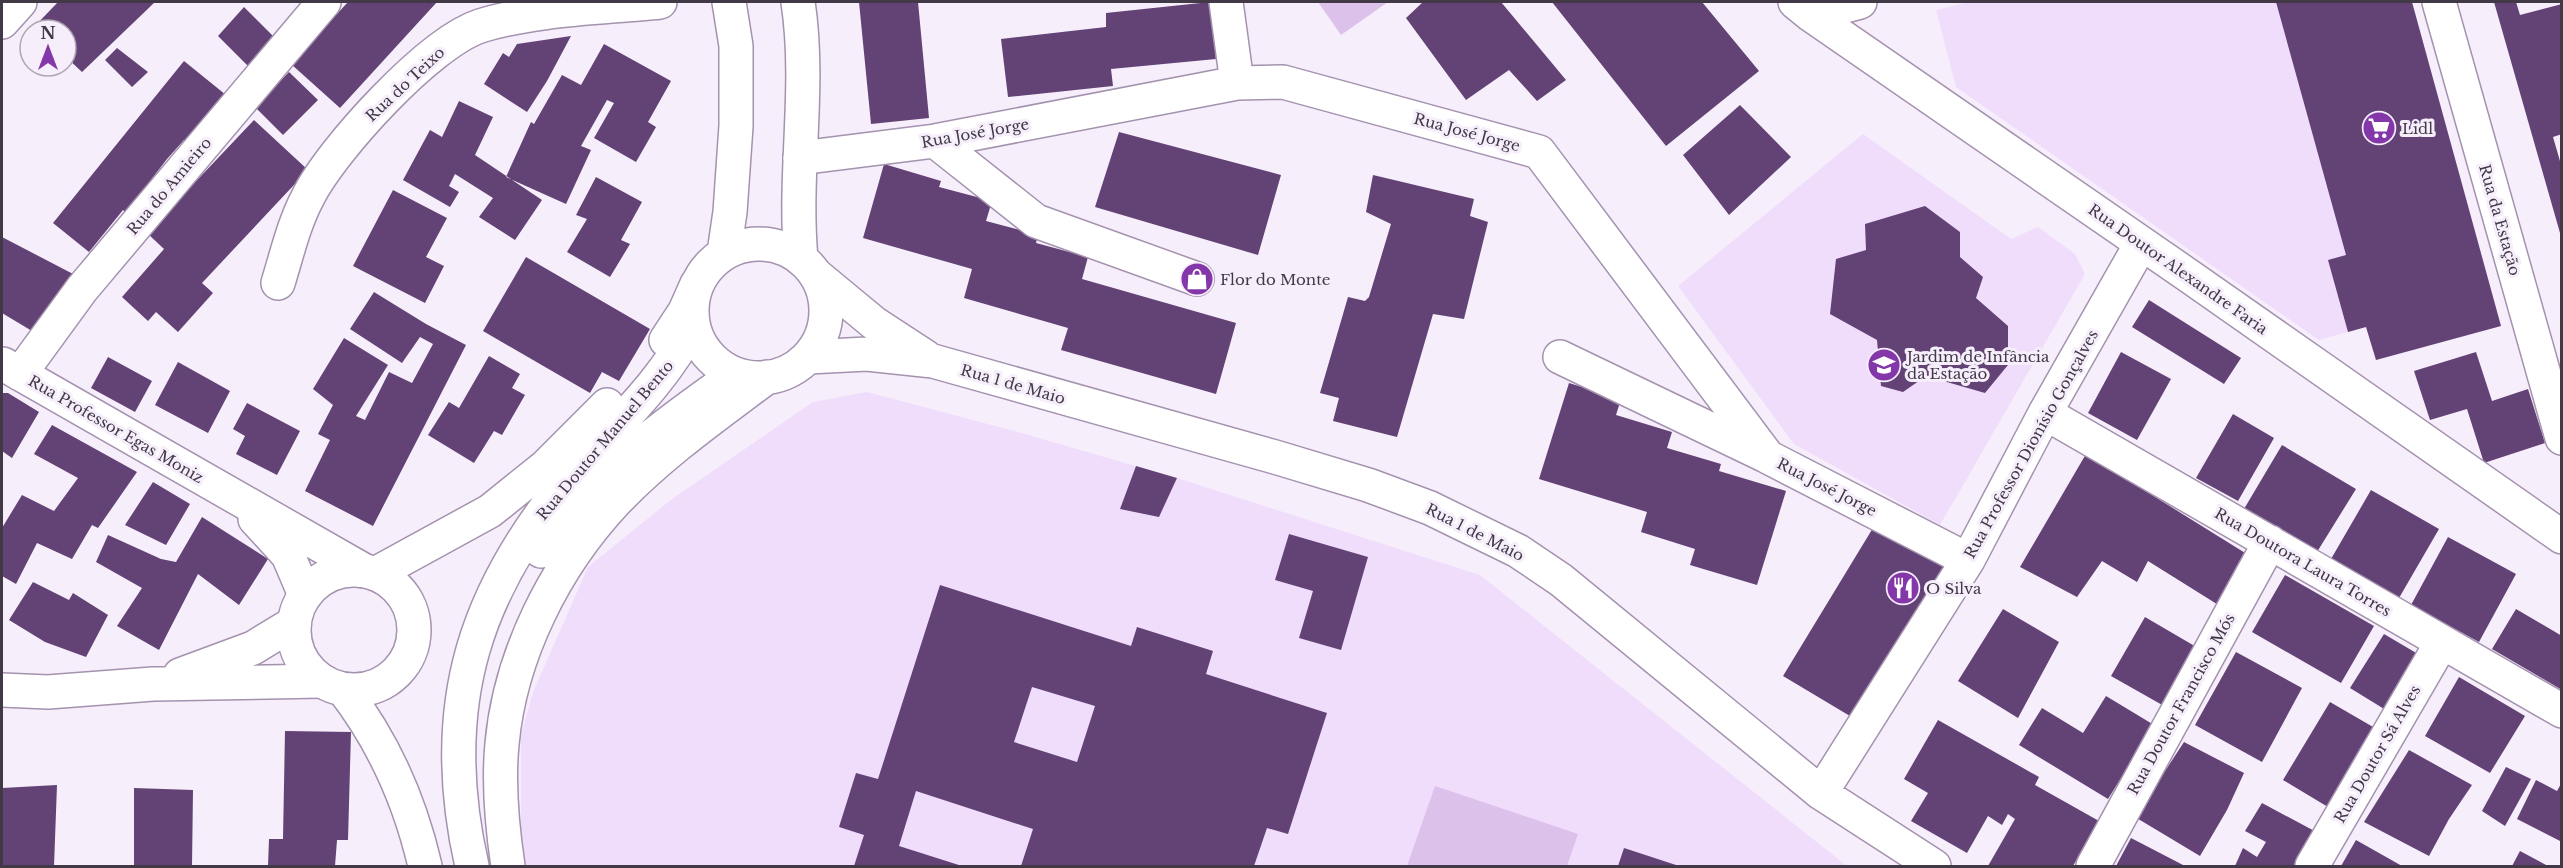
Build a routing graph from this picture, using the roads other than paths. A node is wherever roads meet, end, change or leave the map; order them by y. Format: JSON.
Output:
{"nodes":[{"id":1,"x":20,"y":2,"type":"edge"},
{"id":2,"x":324,"y":2,"type":"edge"},
{"id":3,"x":660,"y":2,"type":"edge"},
{"id":4,"x":729,"y":2,"type":"edge"},
{"id":5,"x":798,"y":2,"type":"edge"},
{"id":6,"x":1226,"y":2,"type":"edge"},
{"id":7,"x":1860,"y":2,"type":"edge"},
{"id":8,"x":2439,"y":2,"type":"edge"},
{"id":9,"x":541,"y":8,"type":"edge"},
{"id":10,"x":1803,"y":8,"type":"edge"},
{"id":11,"x":2,"y":22,"type":"edge"},
{"id":12,"x":1237,"y":83,"type":"junction"},
{"id":13,"x":935,"y":141,"type":"junction"},
{"id":14,"x":800,"y":158,"type":"junction"},
{"id":15,"x":2141,"y":244,"type":"junction"},
{"id":16,"x":724,"y":253,"type":"junction"},
{"id":17,"x":809,"y":267,"type":"junction"},
{"id":18,"x":1197,"y":279,"type":"dead end"},
{"id":19,"x":279,"y":283,"type":"dead end"},
{"id":20,"x":697,"y":284,"type":"junction"},
{"id":21,"x":693,"y":324,"type":"junction"},
{"id":22,"x":808,"y":357,"type":"junction"},
{"id":23,"x":1560,"y":357,"type":"dead end"},
{"id":24,"x":933,"y":361,"type":"junction"},
{"id":25,"x":11,"y":369,"type":"edge"},
{"id":26,"x":752,"y":376,"type":"junction"},
{"id":27,"x":2045,"y":413,"type":"junction"},
{"id":28,"x":2559,"y":429,"type":"edge"},
{"id":29,"x":1768,"y":457,"type":"junction"},
{"id":30,"x":231,"y":494,"type":"junction"},
{"id":31,"x":2562,"y":537,"type":"edge"},
{"id":32,"x":2270,"y":542,"type":"junction"},
{"id":33,"x":1968,"y":560,"type":"junction"},
{"id":34,"x":370,"y":572,"type":"junction"},
{"id":35,"x":300,"y":609,"type":"junction"},
{"id":36,"x":2442,"y":642,"type":"junction"},
{"id":37,"x":153,"y":684,"type":"junction"},
{"id":38,"x":332,"y":685,"type":"junction"},
{"id":39,"x":2,"y":690,"type":"edge"},
{"id":40,"x":2562,"y":711,"type":"edge"},
{"id":41,"x":1821,"y":793,"type":"junction"},
{"id":42,"x":425,"y":867,"type":"edge"},
{"id":43,"x":472,"y":867,"type":"edge"},
{"id":44,"x":492,"y":867,"type":"edge"},
{"id":45,"x":508,"y":867,"type":"edge"},
{"id":46,"x":1934,"y":867,"type":"edge"},
{"id":47,"x":2092,"y":867,"type":"edge"},
{"id":48,"x":2312,"y":867,"type":"edge"}],
"edges":[{"from":1,"to":11,"type":"street"},
{"from":2,"to":25,"type":"street","name":"Rua do Amieiro"},
{"from":3,"to":9,"type":"street","name":"Rua do Teixo"},
{"from":4,"to":16,"type":"street"},
{"from":5,"to":14,"type":"street"},
{"from":6,"to":12,"type":"street"},
{"from":7,"to":10,"type":"street"},
{"from":8,"to":28,"type":"street","name":"Rua da Estação"},
{"from":9,"to":19,"type":"street","name":"Rua do Teixo"},
{"from":10,"to":15,"type":"street","name":"Rua Doutor Alexandre Faria"},
{"from":12,"to":13,"type":"street","name":"Rua José Jorge"},
{"from":12,"to":29,"type":"street","name":"Rua José Jorge"},
{"from":13,"to":14,"type":"street","name":"Rua José Jorge"},
{"from":13,"to":18,"type":"street"},
{"from":14,"to":17,"type":"street"},
{"from":15,"to":27,"type":"street","name":"Rua Professor Dionísio Gonçalves"},
{"from":15,"to":31,"type":"street","name":"Rua Doutor Alexandre Faria"},
{"from":16,"to":17,"type":"street"},
{"from":16,"to":20,"type":"street"},
{"from":17,"to":22,"type":"street"},
{"from":17,"to":24,"type":"street"},
{"from":20,"to":21,"type":"street"},
{"from":20,"to":34,"type":"street"},
{"from":21,"to":26,"type":"street"},
{"from":21,"to":43,"type":"street","name":"Rua Doutor Manuel Bento"},
{"from":22,"to":24,"type":"street"},
{"from":22,"to":26,"type":"street"},
{"from":23,"to":29,"type":"street"},
{"from":24,"to":41,"type":"street","name":"Rua 1 de Maio"},
{"from":25,"to":30,"type":"street","name":"Rua Professor Egas Moniz"},
{"from":26,"to":44,"type":"street","name":"Rua Doutor Manuel Bento"},
{"from":26,"to":45,"type":"street"},
{"from":27,"to":32,"type":"street","name":"Rua Doutora Laura Torres"},
{"from":27,"to":33,"type":"street","name":"Rua Professor Dionísio Gonçalves"},
{"from":29,"to":33,"type":"street","name":"Rua José Jorge"},
{"from":30,"to":34,"type":"street","name":"Rua Professor Egas Moniz"},
{"from":30,"to":35,"type":"street"},
{"from":32,"to":36,"type":"street","name":"Rua Doutora Laura Torres"},
{"from":32,"to":47,"type":"street","name":"Rua Doutor Francisco Mós"},
{"from":33,"to":41,"type":"street","name":"Rua Professor Dionísio Gonçalves"},
{"from":34,"to":35,"type":"street"},
{"from":34,"to":38,"type":"street"},
{"from":35,"to":37,"type":"street"},
{"from":35,"to":38,"type":"street"},
{"from":36,"to":40,"type":"street","name":"Rua Doutora Laura Torres"},
{"from":36,"to":48,"type":"street","name":"Rua Doutor Sá Alves"},
{"from":37,"to":38,"type":"street"},
{"from":37,"to":39,"type":"street"},
{"from":38,"to":42,"type":"street"},
{"from":41,"to":46,"type":"street","name":"Rua 1 de Maio"}]}
